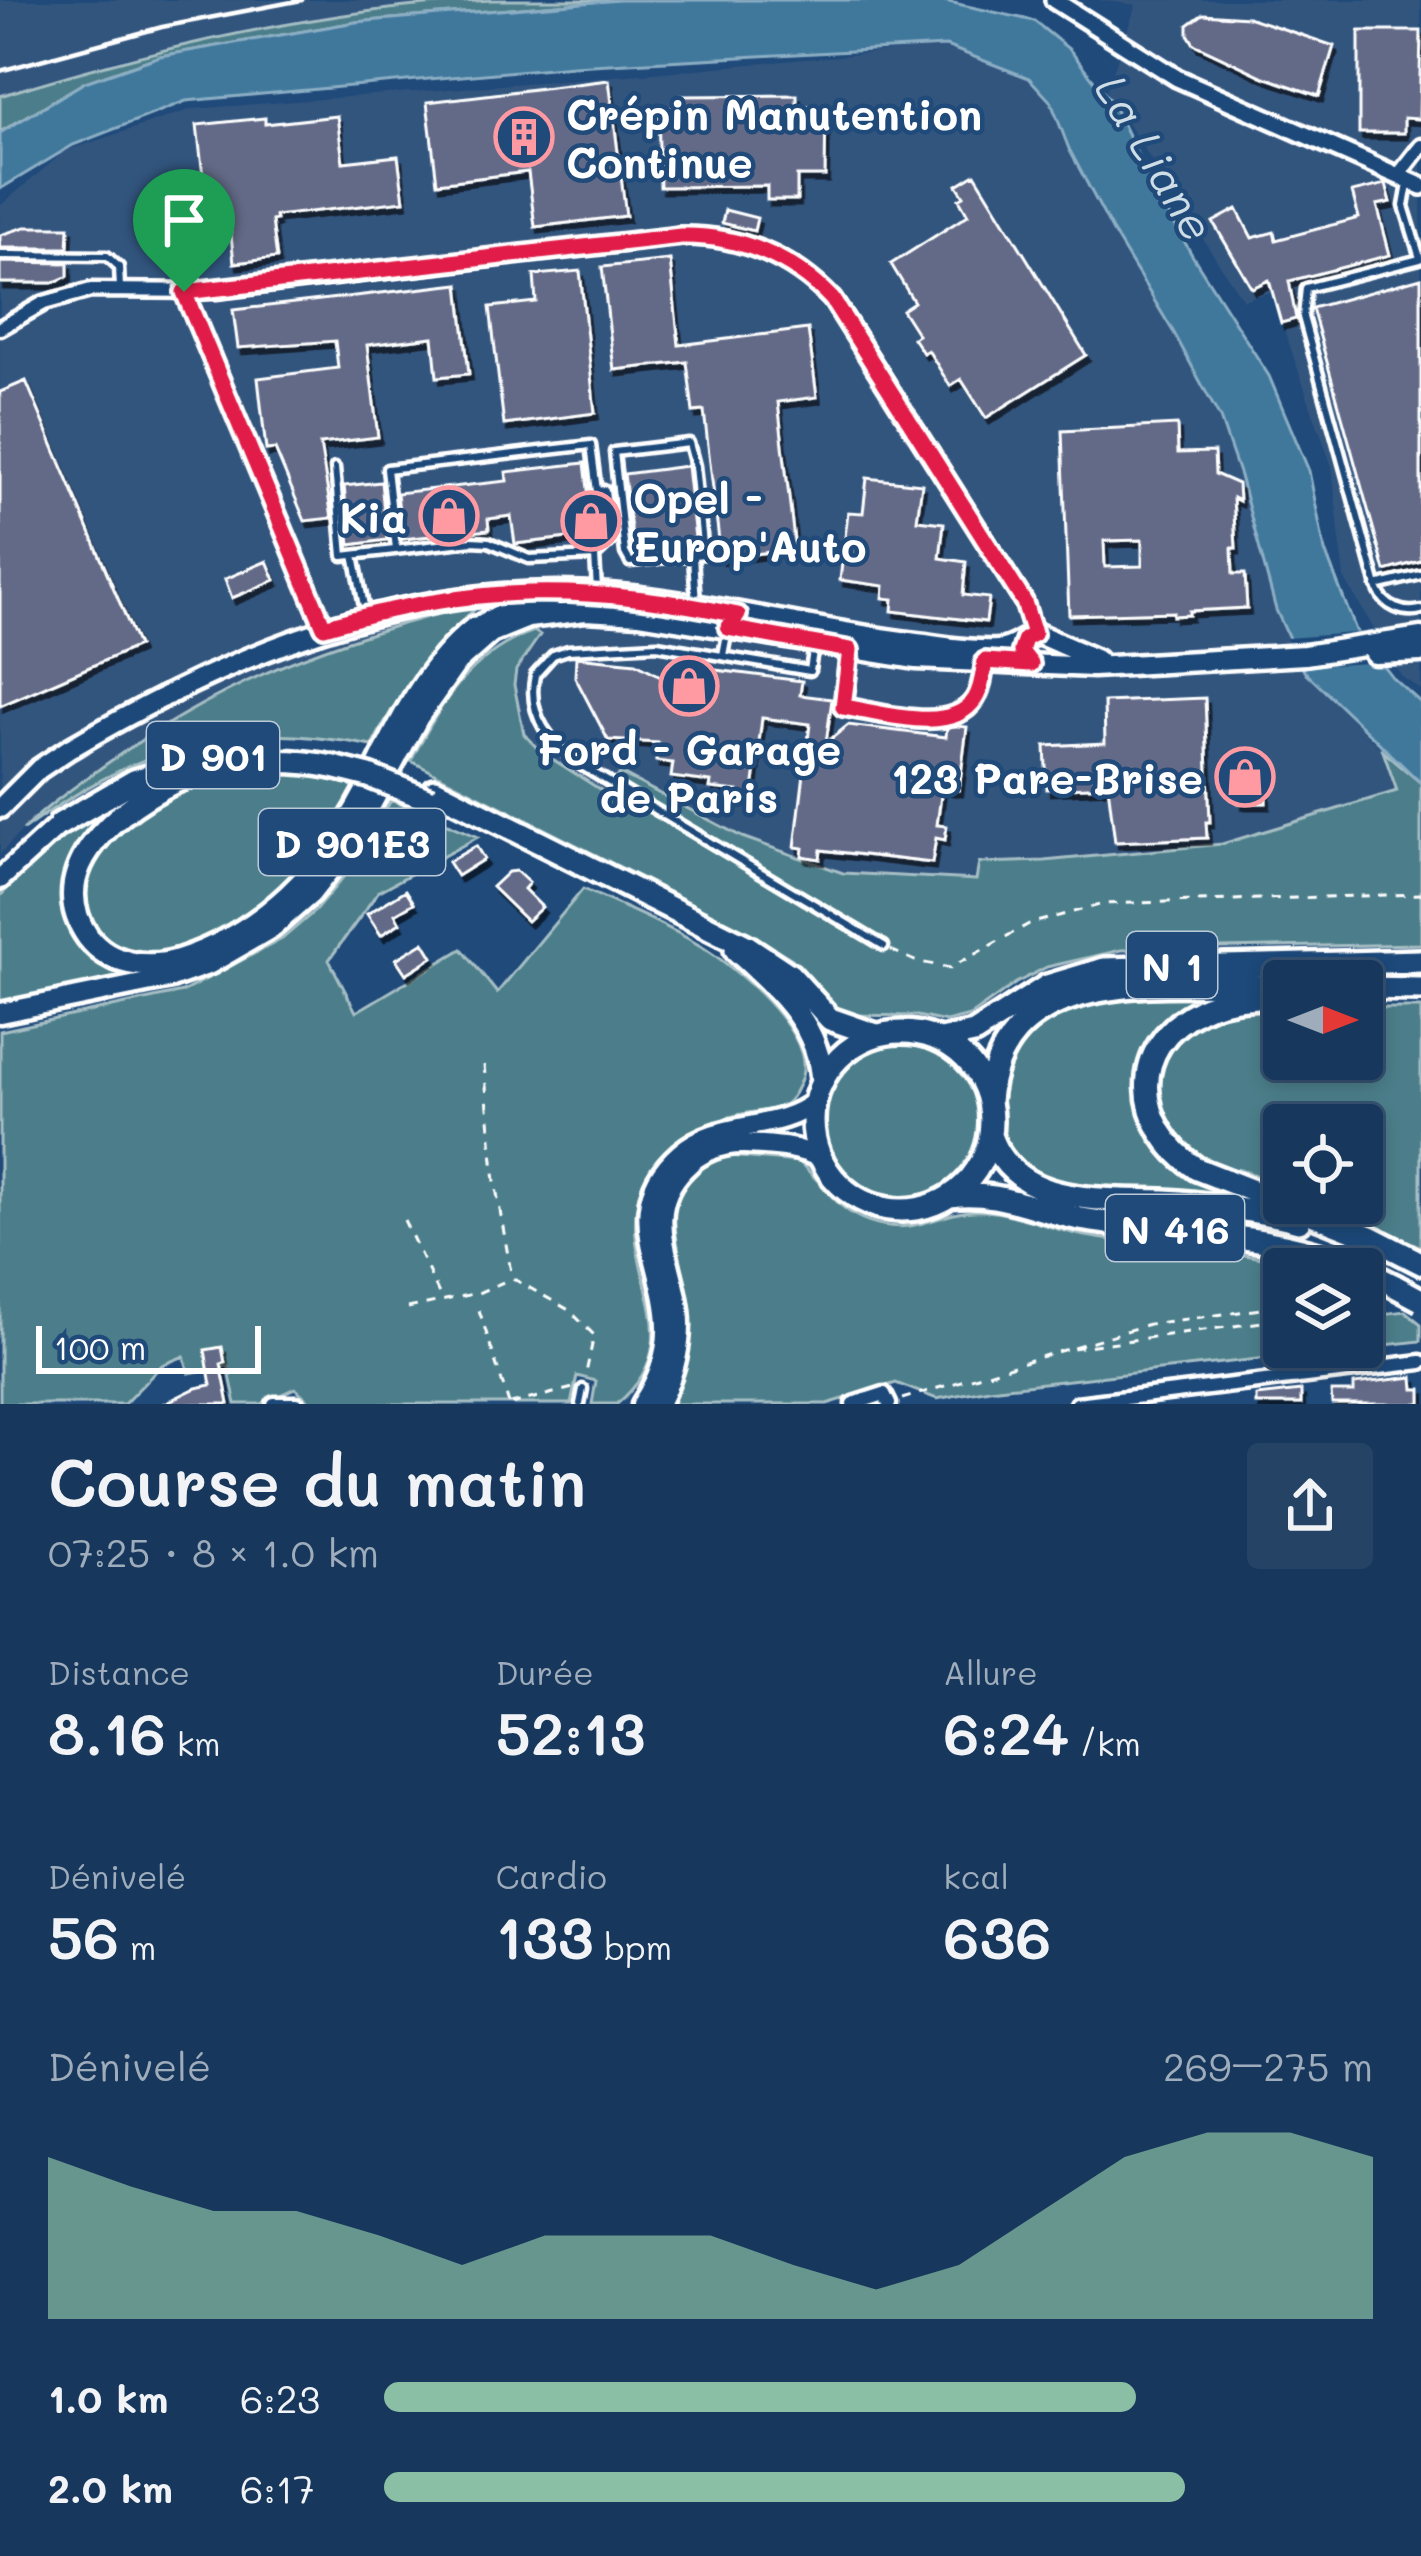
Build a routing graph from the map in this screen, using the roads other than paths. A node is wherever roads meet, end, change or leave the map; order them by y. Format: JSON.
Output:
{"nodes":[{"id":1,"x":1054,"y":0,"type":"edge"},
{"id":2,"x":1421,"y":146,"type":"edge"},
{"id":3,"x":1410,"y":180,"type":"edge"},
{"id":4,"x":0,"y":255,"type":"edge"},
{"id":5,"x":1421,"y":260,"type":"edge"},
{"id":6,"x":120,"y":288,"type":"junction"},
{"id":7,"x":184,"y":292,"type":"junction"},
{"id":8,"x":0,"y":328,"type":"edge"},
{"id":9,"x":335,"y":469,"type":"dead end"},
{"id":10,"x":397,"y":549,"type":"junction"},
{"id":11,"x":355,"y":555,"type":"junction"},
{"id":12,"x":595,"y":556,"type":"junction"},
{"id":13,"x":693,"y":557,"type":"junction"},
{"id":14,"x":1421,"y":575,"type":"edge"},
{"id":15,"x":1376,"y":586,"type":"junction"},
{"id":16,"x":595,"y":593,"type":"junction"},
{"id":17,"x":697,"y":606,"type":"junction"},
{"id":18,"x":1421,"y":610,"type":"edge"},
{"id":19,"x":366,"y":616,"type":"junction"},
{"id":20,"x":733,"y":621,"type":"junction"},
{"id":21,"x":324,"y":627,"type":"junction"},
{"id":22,"x":475,"y":628,"type":"joint"},
{"id":23,"x":1421,"y":637,"type":"edge"},
{"id":24,"x":1035,"y":639,"type":"junction"},
{"id":25,"x":857,"y":643,"type":"junction"},
{"id":26,"x":814,"y":644,"type":"junction"},
{"id":27,"x":1383,"y":648,"type":"junction"},
{"id":28,"x":1421,"y":652,"type":"edge"},
{"id":29,"x":723,"y":656,"type":"junction"},
{"id":30,"x":985,"y":661,"type":"junction"},
{"id":31,"x":1037,"y":664,"type":"junction"},
{"id":32,"x":1113,"y":664,"type":"junction"},
{"id":33,"x":335,"y":761,"type":"junction"},
{"id":34,"x":0,"y":808,"type":"edge"},
{"id":35,"x":61,"y":824,"type":"joint"},
{"id":36,"x":0,"y":882,"type":"edge"},
{"id":37,"x":701,"y":925,"type":"junction"},
{"id":38,"x":884,"y":946,"type":"road end"},
{"id":39,"x":1421,"y":961,"type":"edge"},
{"id":40,"x":1263,"y":985,"type":"edge"},
{"id":41,"x":1383,"y":989,"type":"edge"},
{"id":42,"x":1421,"y":989,"type":"edge"},
{"id":43,"x":1263,"y":999,"type":"edge"},
{"id":44,"x":0,"y":1013,"type":"edge"},
{"id":45,"x":877,"y":1036,"type":"junction"},
{"id":46,"x":941,"y":1040,"type":"junction"},
{"id":47,"x":819,"y":1092,"type":"junction"},
{"id":48,"x":989,"y":1102,"type":"junction"},
{"id":49,"x":990,"y":1135,"type":"junction"},
{"id":50,"x":823,"y":1160,"type":"junction"},
{"id":51,"x":950,"y":1196,"type":"junction"},
{"id":52,"x":1421,"y":1263,"type":"edge"},
{"id":53,"x":1421,"y":1273,"type":"edge"},
{"id":54,"x":1421,"y":1300,"type":"edge"},
{"id":55,"x":1421,"y":1362,"type":"edge"},
{"id":56,"x":583,"y":1389,"type":"road end"},
{"id":57,"x":274,"y":1404,"type":"edge"},
{"id":58,"x":297,"y":1404,"type":"edge"},
{"id":59,"x":580,"y":1404,"type":"edge"},
{"id":60,"x":642,"y":1404,"type":"edge"},
{"id":61,"x":659,"y":1404,"type":"edge"},
{"id":62,"x":853,"y":1404,"type":"edge"},
{"id":63,"x":888,"y":1404,"type":"edge"},
{"id":64,"x":1077,"y":1404,"type":"edge"}],
"edges":[{"from":1,"to":3,"type":"street"},
{"from":2,"to":3,"type":"street"},
{"from":3,"to":5,"type":"lane"},
{"from":4,"to":6,"type":"lane"},
{"from":5,"to":15,"type":"lane"},
{"from":6,"to":7,"type":"street"},
{"from":6,"to":8,"type":"street"},
{"from":7,"to":21,"type":"lane"},
{"from":7,"to":24,"type":"street"},
{"from":9,"to":11,"type":"lane"},
{"from":10,"to":11,"type":"lane"},
{"from":10,"to":12,"type":"lane"},
{"from":10,"to":12,"type":"lane"},
{"from":11,"to":19,"type":"lane"},
{"from":12,"to":16,"type":"lane"},
{"from":13,"to":13,"type":"lane"},
{"from":13,"to":17,"type":"lane"},
{"from":14,"to":15,"type":"lane"},
{"from":15,"to":18,"type":"lane"},
{"from":16,"to":17,"type":"main road","number":"D 901E3"},
{"from":16,"to":19,"type":"main road","number":"D 901E3"},
{"from":16,"to":22,"type":"main road","number":"D 901E3"},
{"from":17,"to":20,"type":"main road","number":"D 901E3"},
{"from":19,"to":21,"type":"main road","number":"D 901E3"},
{"from":20,"to":25,"type":"main road","number":"D 901E3"},
{"from":20,"to":26,"type":"main road","number":"D 901E3"},
{"from":20,"to":29,"type":"lane"},
{"from":20,"to":44,"type":"main road","number":"D 901E3"},
{"from":21,"to":34,"type":"main road","number":"D 901E3"},
{"from":22,"to":33,"type":"highway","number":"D 901E3"},
{"from":23,"to":27,"type":"main road","number":"D 901E3"},
{"from":24,"to":25,"type":"main road","number":"D 901E3"},
{"from":24,"to":31,"type":"main road"},
{"from":24,"to":31,"type":"main road"},
{"from":24,"to":32,"type":"main road"},
{"from":25,"to":26,"type":"main road","number":"D 901E3"},
{"from":25,"to":30,"type":"main road","number":"D 901E3"},
{"from":25,"to":30,"type":"lane"},
{"from":26,"to":29,"type":"lane"},
{"from":27,"to":28,"type":"main road","number":"D 901E3"},
{"from":27,"to":32,"type":"main road","number":"D 901E3"},
{"from":29,"to":38,"type":"lane"},
{"from":30,"to":31,"type":"main road","number":"D 901E3"},
{"from":31,"to":32,"type":"main road","number":"D 901E3"},
{"from":33,"to":35,"type":"highway","number":"D 901"},
{"from":33,"to":37,"type":"highway","number":"D 901"},
{"from":35,"to":36,"type":"main road","number":"D 901"},
{"from":37,"to":45,"type":"highway","number":"D 901"},
{"from":37,"to":47,"type":"highway","number":"D 901"},
{"from":39,"to":46,"type":"highway","number":"N 1"},
{"from":40,"to":48,"type":"highway","number":"N 1"},
{"from":41,"to":42,"type":"highway"},
{"from":43,"to":52,"type":"highway"},
{"from":45,"to":46,"type":"highway"},
{"from":45,"to":47,"type":"highway"},
{"from":46,"to":48,"type":"highway"},
{"from":47,"to":50,"type":"highway"},
{"from":47,"to":60,"type":"main road"},
{"from":48,"to":49,"type":"highway"},
{"from":49,"to":51,"type":"highway"},
{"from":49,"to":53,"type":"highway","number":"N 416"},
{"from":50,"to":51,"type":"highway"},
{"from":50,"to":61,"type":"main road"},
{"from":51,"to":54,"type":"highway","number":"N 416","bridge":true},
{"from":55,"to":64,"type":"street"},
{"from":56,"to":59,"type":"lane"},
{"from":57,"to":58,"type":"street"},
{"from":62,"to":63,"type":"street"}]}
